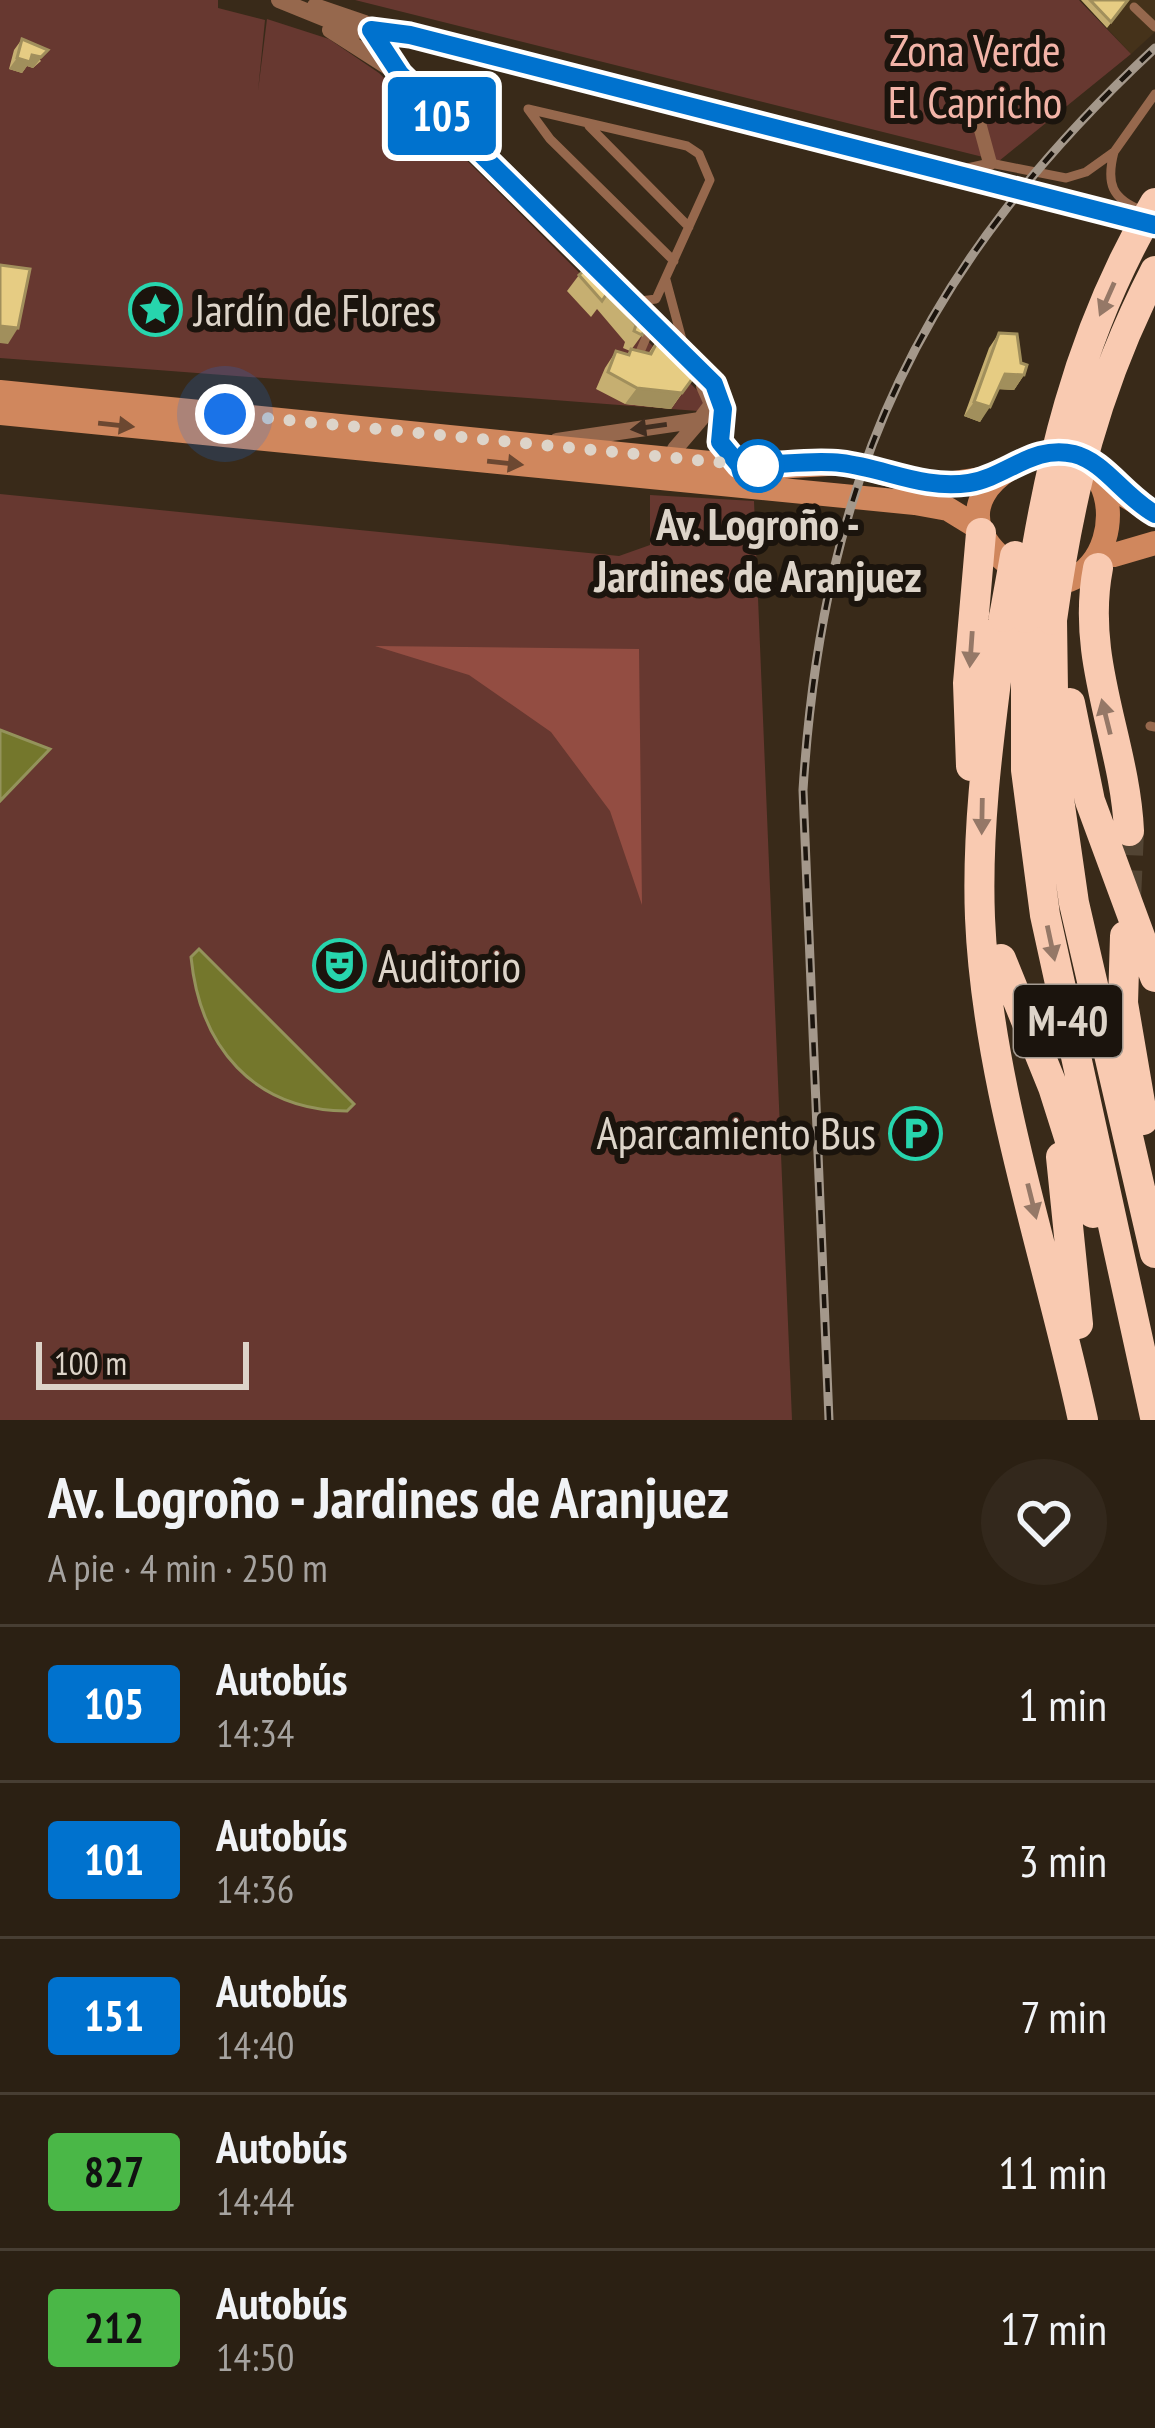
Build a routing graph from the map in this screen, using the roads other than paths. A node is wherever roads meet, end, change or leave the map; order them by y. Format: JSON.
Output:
{"nodes":[{"id":1,"x":279,"y":0,"type":"edge"},
{"id":2,"x":300,"y":6,"type":"edge"},
{"id":3,"x":1134,"y":7,"type":"dead end"},
{"id":4,"x":1155,"y":27,"type":"edge"},
{"id":5,"x":371,"y":30,"type":"junction"},
{"id":6,"x":400,"y":74,"type":"junction"},
{"id":7,"x":1155,"y":94,"type":"edge"},
{"id":8,"x":978,"y":119,"type":"dead end"},
{"id":9,"x":589,"y":125,"type":"junction"},
{"id":10,"x":1114,"y":152,"type":"junction"},
{"id":11,"x":990,"y":163,"type":"junction"},
{"id":12,"x":949,"y":172,"type":"junction"},
{"id":13,"x":1155,"y":203,"type":"edge"},
{"id":14,"x":1155,"y":216,"type":"edge"},
{"id":15,"x":1155,"y":225,"type":"edge"},
{"id":16,"x":689,"y":227,"type":"junction"},
{"id":17,"x":674,"y":261,"type":"junction"},
{"id":18,"x":1155,"y":271,"type":"edge"},
{"id":19,"x":666,"y":279,"type":"junction"},
{"id":20,"x":1155,"y":296,"type":"edge"},
{"id":21,"x":629,"y":303,"type":"junction"},
{"id":22,"x":656,"y":330,"type":"junction"},
{"id":23,"x":686,"y":356,"type":"junction"},
{"id":24,"x":623,"y":358,"type":"edge"},
{"id":25,"x":0,"y":392,"type":"edge"},
{"id":26,"x":0,"y":413,"type":"edge"},
{"id":27,"x":700,"y":420,"type":"junction"},
{"id":28,"x":539,"y":445,"type":"junction"},
{"id":29,"x":675,"y":459,"type":"junction"},
{"id":30,"x":739,"y":465,"type":"junction"},
{"id":31,"x":994,"y":476,"type":"junction"},
{"id":32,"x":690,"y":481,"type":"junction"},
{"id":33,"x":1121,"y":493,"type":"junction"},
{"id":34,"x":1155,"y":514,"type":"edge"},
{"id":35,"x":980,"y":530,"type":"junction"},
{"id":36,"x":1155,"y":543,"type":"edge"},
{"id":37,"x":1106,"y":562,"type":"junction"},
{"id":38,"x":1037,"y":619,"type":"junction"},
{"id":39,"x":971,"y":772,"type":"dead end"},
{"id":40,"x":1129,"y":831,"type":"tunnel mouth"},
{"id":41,"x":1001,"y":959,"type":"dead end"},
{"id":42,"x":1155,"y":977,"type":"edge"},
{"id":43,"x":1155,"y":1069,"type":"edge"},
{"id":44,"x":1053,"y":1087,"type":"junction"},
{"id":45,"x":1155,"y":1191,"type":"edge"},
{"id":46,"x":1155,"y":1253,"type":"edge"},
{"id":47,"x":1151,"y":1419,"type":"edge"},
{"id":48,"x":1087,"y":1420,"type":"edge"}],
"edges":[{"from":1,"to":2,"type":"street"},
{"from":2,"to":5,"type":"street"},
{"from":2,"to":6,"type":"street"},
{"from":3,"to":4,"type":"lane"},
{"from":5,"to":6,"type":"street"},
{"from":5,"to":12,"type":"street"},
{"from":6,"to":21,"type":"street"},
{"from":7,"to":10,"type":"lane"},
{"from":8,"to":11,"type":"street"},
{"from":9,"to":16,"type":"lane"},
{"from":9,"to":16,"type":"lane"},
{"from":9,"to":17,"type":"lane"},
{"from":10,"to":11,"type":"lane"},
{"from":10,"to":14,"type":"lane"},
{"from":11,"to":12,"type":"lane"},
{"from":12,"to":15,"type":"street"},
{"from":13,"to":38,"type":"highway","one_way":true,"bridge":true},
{"from":16,"to":17,"type":"lane"},
{"from":17,"to":19,"type":"lane"},
{"from":18,"to":38,"type":"highway","number":"M-40","bridge":true},
{"from":19,"to":21,"type":"lane"},
{"from":19,"to":23,"type":"lane"},
{"from":20,"to":38,"type":"highway"},
{"from":21,"to":22,"type":"street"},
{"from":22,"to":23,"type":"street"},
{"from":22,"to":24,"type":"lane"},
{"from":22,"to":27,"type":"street"},
{"from":23,"to":30,"type":"street"},
{"from":25,"to":28,"type":"main road"},
{"from":26,"to":32,"type":"main road","one_way":true},
{"from":27,"to":28,"type":"street","one_way":true},
{"from":27,"to":29,"type":"street"},
{"from":28,"to":29,"type":"main road"},
{"from":29,"to":30,"type":"main road"},
{"from":29,"to":32,"type":"street"},
{"from":30,"to":31,"type":"main road"},
{"from":31,"to":33,"type":"main road"},
{"from":31,"to":35,"type":"main road"},
{"from":32,"to":35,"type":"main road"},
{"from":33,"to":34,"type":"main road"},
{"from":33,"to":37,"type":"main road"},
{"from":35,"to":37,"type":"main road"},
{"from":35,"to":39,"type":"highway","one_way":true},
{"from":36,"to":37,"type":"main road"},
{"from":40,"to":37,"type":"highway","one_way":true},
{"from":38,"to":42,"type":"highway"},
{"from":38,"to":46,"type":"highway","number":"M-40"},
{"from":38,"to":47,"type":"highway","number":"M-40","one_way":true},
{"from":38,"to":48,"type":"highway","one_way":true},
{"from":41,"to":44,"type":"highway"},
{"from":43,"to":45,"type":"highway"},
{"from":44,"to":47,"type":"highway"},
{"from":44,"to":48,"type":"highway"}]}
